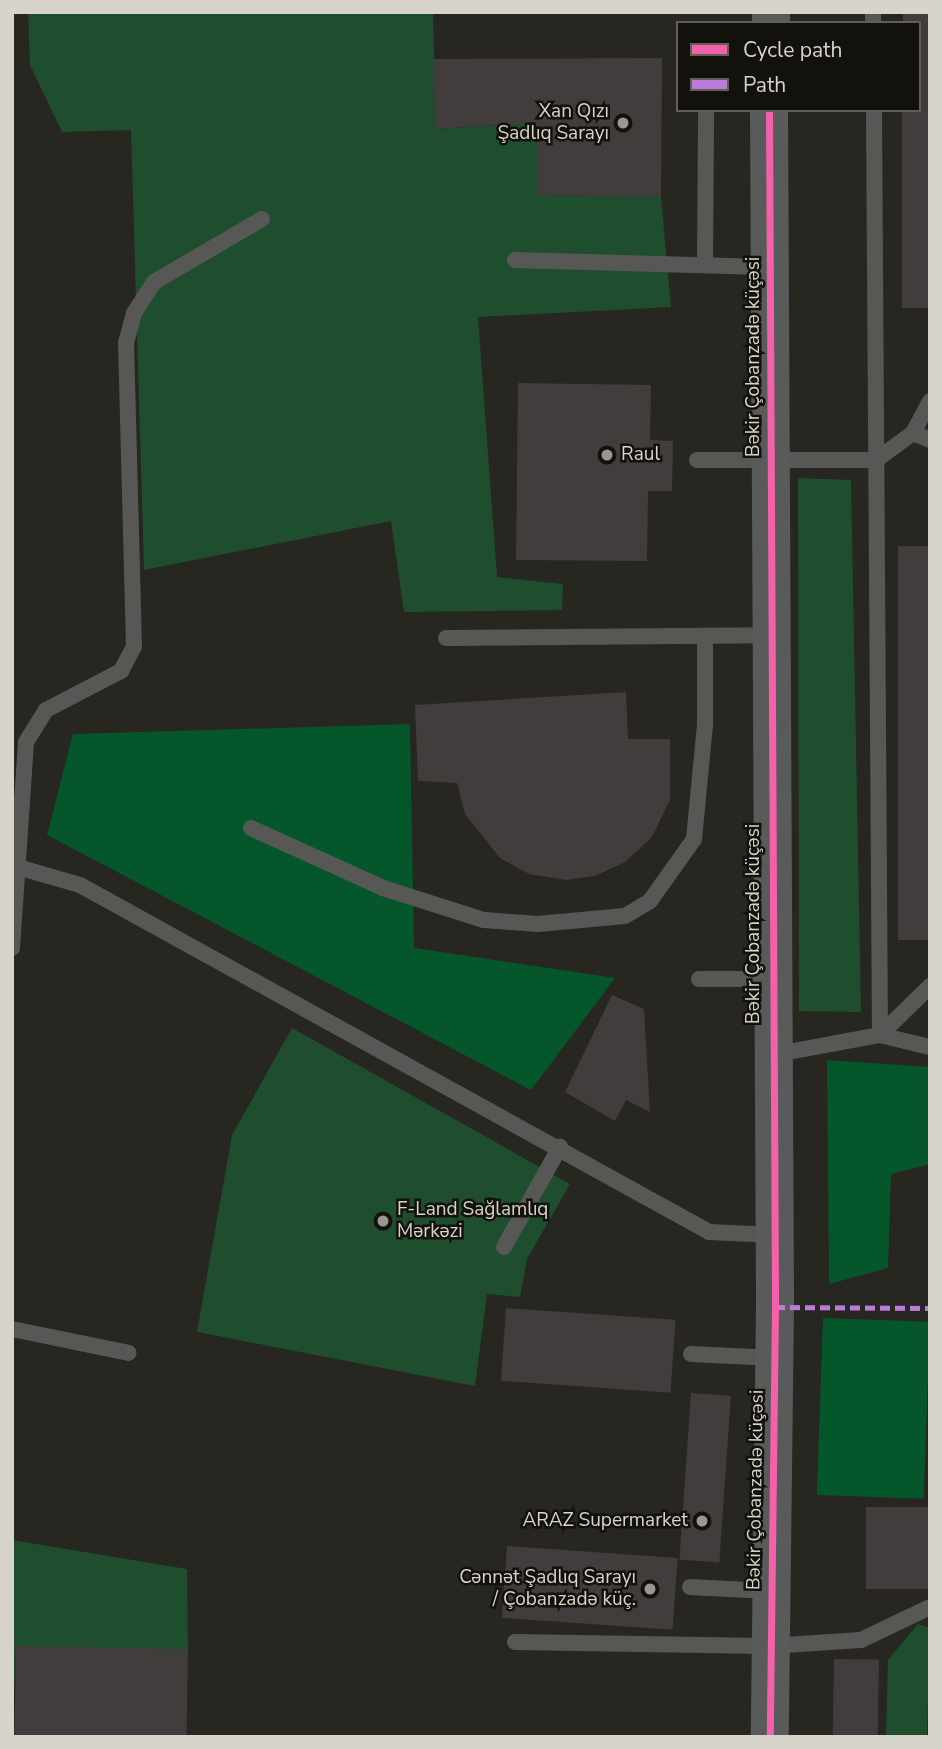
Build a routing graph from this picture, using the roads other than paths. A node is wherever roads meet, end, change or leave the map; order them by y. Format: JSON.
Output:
{"nodes":[{"id":1,"x":706,"y":112,"type":"edge"},
{"id":2,"x":769,"y":112,"type":"edge"},
{"id":3,"x":874,"y":112,"type":"edge"},
{"id":4,"x":262,"y":219,"type":"dead end"},
{"id":5,"x":514,"y":260,"type":"dead end"},
{"id":6,"x":705,"y":265,"type":"junction"},
{"id":7,"x":769,"y":267,"type":"junction"},
{"id":8,"x":930,"y":401,"type":"edge"},
{"id":9,"x":913,"y":433,"type":"junction"},
{"id":10,"x":930,"y":440,"type":"edge"},
{"id":11,"x":697,"y":460,"type":"dead end"},
{"id":12,"x":769,"y":460,"type":"junction"},
{"id":13,"x":876,"y":460,"type":"junction"},
{"id":14,"x":770,"y":635,"type":"junction"},
{"id":15,"x":705,"y":636,"type":"junction"},
{"id":16,"x":446,"y":638,"type":"dead end"},
{"id":17,"x":251,"y":828,"type":"dead end"},
{"id":18,"x":21,"y":868,"type":"junction"},
{"id":19,"x":12,"y":948,"type":"edge"},
{"id":20,"x":699,"y":979,"type":"dead end"},
{"id":21,"x":770,"y":979,"type":"junction"},
{"id":22,"x":930,"y":985,"type":"edge"},
{"id":23,"x":880,"y":1035,"type":"junction"},
{"id":24,"x":930,"y":1047,"type":"edge"},
{"id":25,"x":770,"y":1055,"type":"junction"},
{"id":26,"x":560,"y":1147,"type":"junction"},
{"id":27,"x":773,"y":1235,"type":"junction"},
{"id":28,"x":504,"y":1247,"type":"dead end"},
{"id":29,"x":12,"y":1329,"type":"edge"},
{"id":30,"x":129,"y":1353,"type":"dead end"},
{"id":31,"x":691,"y":1354,"type":"dead end"},
{"id":32,"x":774,"y":1358,"type":"junction"},
{"id":33,"x":690,"y":1587,"type":"dead end"},
{"id":34,"x":769,"y":1591,"type":"junction"},
{"id":35,"x":930,"y":1606,"type":"edge"},
{"id":36,"x":515,"y":1642,"type":"dead end"},
{"id":37,"x":769,"y":1646,"type":"junction"},
{"id":38,"x":770,"y":1737,"type":"edge"}],
"edges":[{"from":1,"to":6,"type":"lane"},
{"from":2,"to":7,"type":"street","name":"Bəkir Çobanzadə küçəsi"},
{"from":3,"to":13,"type":"lane"},
{"from":4,"to":18,"type":"lane"},
{"from":5,"to":6,"type":"lane"},
{"from":6,"to":7,"type":"lane"},
{"from":7,"to":12,"type":"street","name":"Bəkir Çobanzadə küçəsi"},
{"from":8,"to":9,"type":"lane"},
{"from":9,"to":10,"type":"lane"},
{"from":9,"to":13,"type":"lane"},
{"from":11,"to":12,"type":"lane"},
{"from":12,"to":13,"type":"lane"},
{"from":12,"to":14,"type":"street","name":"Bəkir Çobanzadə küçəsi"},
{"from":13,"to":23,"type":"lane"},
{"from":14,"to":15,"type":"lane"},
{"from":14,"to":21,"type":"street","name":"Bəkir Çobanzadə küçəsi"},
{"from":15,"to":16,"type":"lane"},
{"from":15,"to":17,"type":"lane"},
{"from":18,"to":19,"type":"lane"},
{"from":18,"to":26,"type":"lane"},
{"from":20,"to":21,"type":"lane"},
{"from":21,"to":25,"type":"street","name":"Bəkir Çobanzadə küçəsi"},
{"from":22,"to":23,"type":"lane"},
{"from":23,"to":24,"type":"lane"},
{"from":23,"to":25,"type":"lane"},
{"from":25,"to":27,"type":"street","name":"Bəkir Çobanzadə küçəsi"},
{"from":26,"to":27,"type":"lane"},
{"from":26,"to":28,"type":"lane"},
{"from":27,"to":32,"type":"street","name":"Bəkir Çobanzadə küçəsi"},
{"from":29,"to":30,"type":"lane"},
{"from":31,"to":32,"type":"lane"},
{"from":32,"to":34,"type":"street","name":"Bəkir Çobanzadə küçəsi"},
{"from":33,"to":34,"type":"lane"},
{"from":34,"to":37,"type":"street","name":"Bəkir Çobanzadə küçəsi"},
{"from":35,"to":37,"type":"lane"},
{"from":36,"to":37,"type":"lane"},
{"from":37,"to":38,"type":"street","name":"Bəkir Çobanzadə küçəsi"}]}
